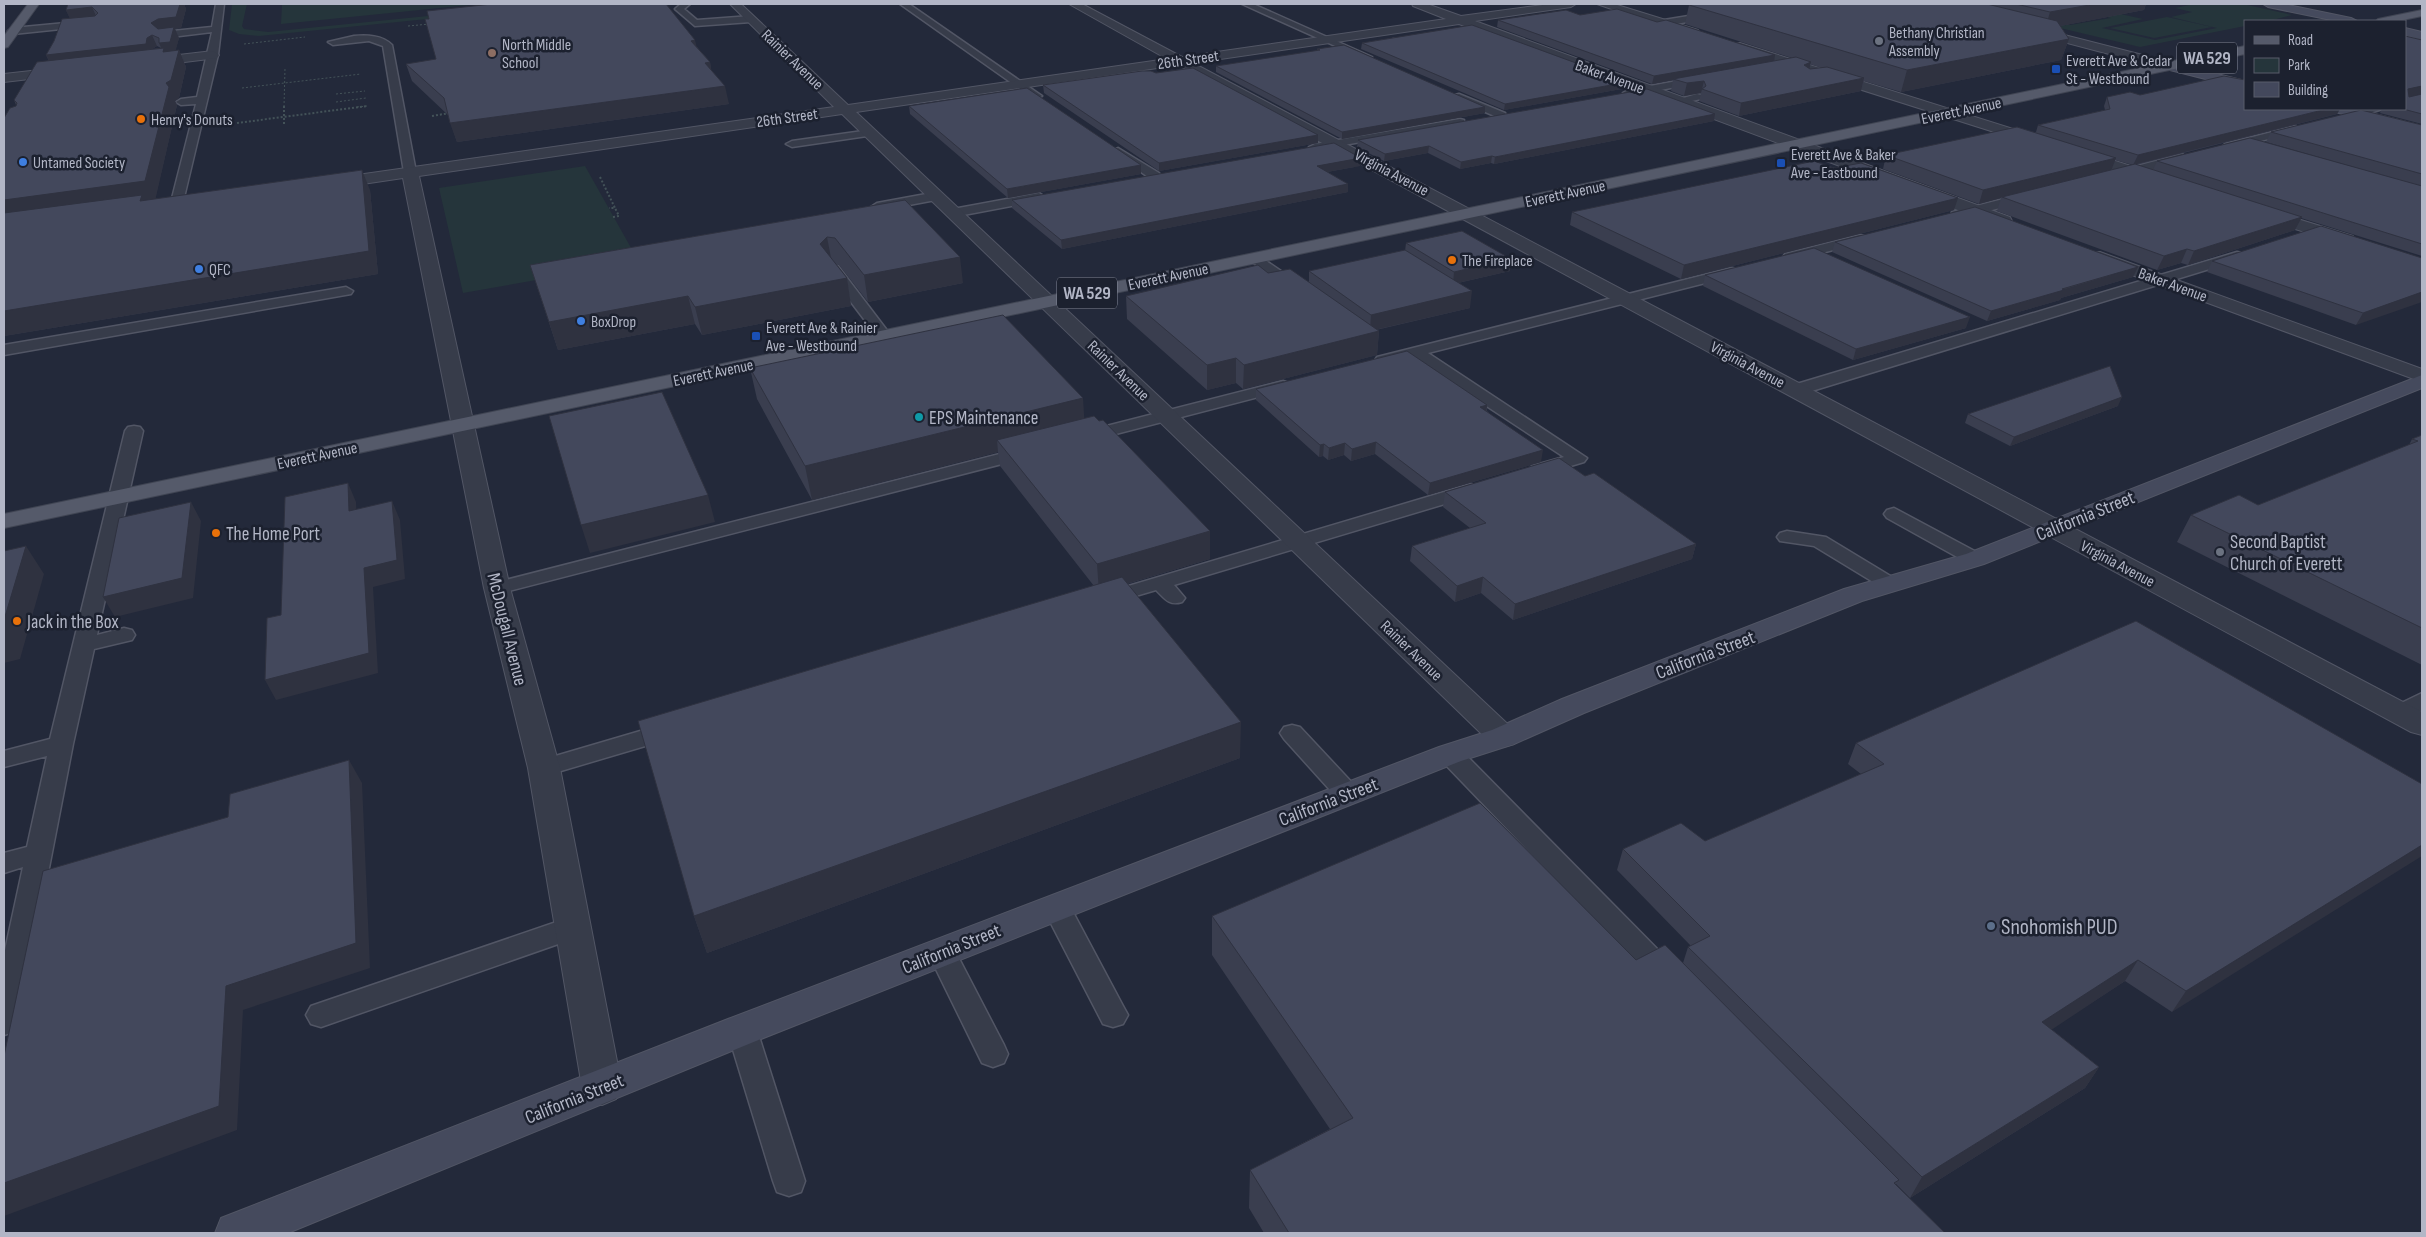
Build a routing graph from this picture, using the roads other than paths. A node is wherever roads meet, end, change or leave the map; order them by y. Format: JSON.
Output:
{"nodes":[{"id":1,"x":33,"y":4,"type":"edge"},
{"id":2,"x":220,"y":4,"type":"edge"},
{"id":3,"x":686,"y":4,"type":"edge"},
{"id":4,"x":735,"y":4,"type":"edge"},
{"id":5,"x":904,"y":4,"type":"edge"},
{"id":6,"x":1074,"y":4,"type":"edge"},
{"id":7,"x":1246,"y":4,"type":"edge"},
{"id":8,"x":1417,"y":4,"type":"edge"},
{"id":9,"x":1571,"y":4,"type":"edge"},
{"id":10,"x":1603,"y":4,"type":"edge"},
{"id":11,"x":2268,"y":4,"type":"edge"},
{"id":12,"x":2422,"y":13,"type":"edge"},
{"id":13,"x":1719,"y":14,"type":"edge"},
{"id":14,"x":19,"y":18,"type":"junction"},
{"id":15,"x":39,"y":18,"type":"dead end"},
{"id":16,"x":751,"y":19,"type":"junction"},
{"id":17,"x":1460,"y":20,"type":"junction"},
{"id":18,"x":2346,"y":20,"type":"edge"},
{"id":19,"x":2387,"y":20,"type":"edge"},
{"id":20,"x":97,"y":23,"type":"edge"},
{"id":21,"x":1664,"y":23,"type":"junction"},
{"id":22,"x":189,"y":27,"type":"dead end"},
{"id":23,"x":217,"y":27,"type":"junction"},
{"id":24,"x":2020,"y":28,"type":"edge"},
{"id":25,"x":13,"y":31,"type":"junction"},
{"id":26,"x":2406,"y":32,"type":"edge"},
{"id":27,"x":163,"y":35,"type":"edge"},
{"id":28,"x":2422,"y":36,"type":"edge"},
{"id":29,"x":1710,"y":38,"type":"edge"},
{"id":30,"x":1326,"y":39,"type":"junction"},
{"id":31,"x":333,"y":42,"type":"dead end"},
{"id":32,"x":4,"y":44,"type":"edge"},
{"id":33,"x":1729,"y":44,"type":"edge"},
{"id":34,"x":2244,"y":50,"type":"edge"},
{"id":35,"x":214,"y":51,"type":"junction"},
{"id":36,"x":1182,"y":60,"type":"junction"},
{"id":37,"x":1376,"y":61,"type":"edge"},
{"id":38,"x":135,"y":64,"type":"edge"},
{"id":39,"x":1794,"y":64,"type":"junction"},
{"id":40,"x":2170,"y":66,"type":"junction"},
{"id":41,"x":1769,"y":68,"type":"edge"},
{"id":42,"x":77,"y":70,"type":"edge"},
{"id":43,"x":1825,"y":74,"type":"junction"},
{"id":44,"x":4,"y":78,"type":"edge"},
{"id":45,"x":1714,"y":78,"type":"edge"},
{"id":46,"x":1808,"y":78,"type":"edge"},
{"id":47,"x":1018,"y":84,"type":"junction"},
{"id":48,"x":2244,"y":85,"type":"edge"},
{"id":49,"x":1647,"y":89,"type":"junction"},
{"id":50,"x":1448,"y":92,"type":"edge"},
{"id":51,"x":1616,"y":95,"type":"edge"},
{"id":52,"x":1697,"y":97,"type":"edge"},
{"id":53,"x":202,"y":100,"type":"junction"},
{"id":54,"x":1678,"y":101,"type":"junction"},
{"id":55,"x":181,"y":102,"type":"dead end"},
{"id":56,"x":1044,"y":102,"type":"edge"},
{"id":57,"x":845,"y":109,"type":"junction"},
{"id":58,"x":2344,"y":110,"type":"edge"},
{"id":59,"x":2373,"y":110,"type":"edge"},
{"id":60,"x":1947,"y":113,"type":"junction"},
{"id":61,"x":2358,"y":113,"type":"junction"},
{"id":62,"x":2422,"y":130,"type":"edge"},
{"id":63,"x":870,"y":133,"type":"junction"},
{"id":64,"x":2246,"y":142,"type":"junction"},
{"id":65,"x":1337,"y":143,"type":"junction"},
{"id":66,"x":792,"y":144,"type":"dead end"},
{"id":67,"x":1108,"y":144,"type":"edge"},
{"id":68,"x":1797,"y":144,"type":"junction"},
{"id":69,"x":2049,"y":145,"type":"edge"},
{"id":70,"x":1308,"y":149,"type":"edge"},
{"id":71,"x":2274,"y":150,"type":"edge"},
{"id":72,"x":2067,"y":151,"type":"edge"},
{"id":73,"x":2211,"y":151,"type":"edge"},
{"id":74,"x":2193,"y":156,"type":"edge"},
{"id":75,"x":2131,"y":171,"type":"junction"},
{"id":76,"x":410,"y":172,"type":"junction"},
{"id":77,"x":2102,"y":178,"type":"edge"},
{"id":78,"x":1137,"y":180,"type":"edge"},
{"id":79,"x":2168,"y":183,"type":"edge"},
{"id":80,"x":312,"y":186,"type":"edge"},
{"id":81,"x":2045,"y":193,"type":"edge"},
{"id":82,"x":1053,"y":195,"type":"edge"},
{"id":83,"x":936,"y":196,"type":"junction"},
{"id":84,"x":196,"y":203,"type":"edge"},
{"id":85,"x":171,"y":206,"type":"joint"},
{"id":86,"x":865,"y":209,"type":"edge"},
{"id":87,"x":1975,"y":210,"type":"junction"},
{"id":88,"x":2251,"y":210,"type":"edge"},
{"id":89,"x":954,"y":213,"type":"junction"},
{"id":90,"x":1468,"y":213,"type":"junction"},
{"id":91,"x":1943,"y":218,"type":"edge"},
{"id":92,"x":2022,"y":228,"type":"edge"},
{"id":93,"x":2316,"y":230,"type":"junction"},
{"id":94,"x":1877,"y":235,"type":"edge"},
{"id":95,"x":2288,"y":239,"type":"edge"},
{"id":96,"x":2360,"y":244,"type":"edge"},
{"id":97,"x":2251,"y":251,"type":"edge"},
{"id":98,"x":1812,"y":252,"type":"junction"},
{"id":99,"x":2087,"y":252,"type":"edge"},
{"id":100,"x":1256,"y":258,"type":"junction"},
{"id":101,"x":1830,"y":259,"type":"edge"},
{"id":102,"x":1775,"y":261,"type":"edge"},
{"id":103,"x":1747,"y":268,"type":"edge"},
{"id":104,"x":833,"y":269,"type":"edge"},
{"id":105,"x":2162,"y":280,"type":"junction"},
{"id":106,"x":346,"y":291,"type":"dead end"},
{"id":107,"x":1308,"y":296,"type":"edge"},
{"id":108,"x":1626,"y":298,"type":"junction"},
{"id":109,"x":1047,"y":302,"type":"junction"},
{"id":110,"x":1974,"y":323,"type":"dead end"},
{"id":111,"x":1992,"y":331,"type":"junction"},
{"id":112,"x":884,"y":336,"type":"junction"},
{"id":113,"x":1379,"y":347,"type":"edge"},
{"id":114,"x":4,"y":350,"type":"edge"},
{"id":115,"x":1415,"y":352,"type":"junction"},
{"id":116,"x":1394,"y":358,"type":"junction"},
{"id":117,"x":1365,"y":365,"type":"edge"},
{"id":118,"x":2422,"y":376,"type":"edge"},
{"id":119,"x":2422,"y":381,"type":"edge"},
{"id":120,"x":1297,"y":383,"type":"edge"},
{"id":121,"x":1796,"y":390,"type":"junction"},
{"id":122,"x":1166,"y":416,"type":"junction"},
{"id":123,"x":463,"y":424,"type":"junction"},
{"id":124,"x":134,"y":432,"type":"dead end"},
{"id":125,"x":1073,"y":440,"type":"edge"},
{"id":126,"x":1044,"y":447,"type":"edge"},
{"id":127,"x":1522,"y":475,"type":"edge"},
{"id":128,"x":1494,"y":483,"type":"edge"},
{"id":129,"x":120,"y":497,"type":"junction"},
{"id":130,"x":1894,"y":514,"type":"dead end"},
{"id":131,"x":4,"y":521,"type":"edge"},
{"id":132,"x":2052,"y":528,"type":"junction"},
{"id":133,"x":1787,"y":537,"type":"dead end"},
{"id":134,"x":1299,"y":541,"type":"junction"},
{"id":135,"x":1975,"y":559,"type":"junction"},
{"id":136,"x":1160,"y":582,"type":"junction"},
{"id":137,"x":1890,"y":584,"type":"junction"},
{"id":138,"x":497,"y":588,"type":"junction"},
{"id":139,"x":1176,"y":598,"type":"dead end"},
{"id":140,"x":1084,"y":605,"type":"edge"},
{"id":141,"x":124,"y":635,"type":"dead end"},
{"id":142,"x":84,"y":645,"type":"junction"},
{"id":143,"x":2422,"y":700,"type":"edge"},
{"id":144,"x":2399,"y":713,"type":"junction"},
{"id":145,"x":687,"y":725,"type":"edge"},
{"id":146,"x":2422,"y":725,"type":"edge"},
{"id":147,"x":1292,"y":733,"type":"dead end"},
{"id":148,"x":1503,"y":737,"type":"junction"},
{"id":149,"x":61,"y":744,"type":"junction"},
{"id":150,"x":1450,"y":754,"type":"junction"},
{"id":151,"x":4,"y":759,"type":"edge"},
{"id":152,"x":544,"y":768,"type":"junction"},
{"id":153,"x":1348,"y":794,"type":"junction"},
{"id":154,"x":38,"y":853,"type":"junction"},
{"id":155,"x":4,"y":863,"type":"edge"},
{"id":156,"x":1056,"y":906,"type":"junction"},
{"id":157,"x":574,"y":927,"type":"junction"},
{"id":158,"x":942,"y":952,"type":"junction"},
{"id":159,"x":1683,"y":993,"type":"edge"},
{"id":160,"x":321,"y":1015,"type":"dead end"},
{"id":161,"x":1113,"y":1015,"type":"dead end"},
{"id":162,"x":4,"y":1024,"type":"edge"},
{"id":163,"x":742,"y":1030,"type":"junction"},
{"id":164,"x":993,"y":1054,"type":"dead end"},
{"id":165,"x":602,"y":1087,"type":"junction"},
{"id":166,"x":790,"y":1181,"type":"dead end"},
{"id":167,"x":238,"y":1233,"type":"edge"}],
"edges":[{"from":1,"to":14,"type":"main road"},
{"from":2,"to":23,"type":"lane"},
{"from":3,"to":16,"type":"lane"},
{"from":4,"to":16,"type":"street","name":"Rainier Avenue"},
{"from":5,"to":47,"type":"lane"},
{"from":6,"to":36,"type":"street","name":"Virginia Avenue"},
{"from":7,"to":30,"type":"lane"},
{"from":8,"to":17,"type":"street","name":"Baker Avenue"},
{"from":9,"to":17,"type":"street","name":"26th Street"},
{"from":10,"to":21,"type":"street"},
{"from":11,"to":18,"type":"street"},
{"from":12,"to":19,"type":"main road"},
{"from":13,"to":21,"type":"lane"},
{"from":14,"to":15,"type":"lane"},
{"from":14,"to":25,"type":"main road"},
{"from":16,"to":57,"type":"street","name":"Rainier Avenue"},
{"from":17,"to":30,"type":"street","name":"26th Street"},
{"from":17,"to":49,"type":"street","name":"Baker Avenue"},
{"from":20,"to":25,"type":"lane"},
{"from":21,"to":29,"type":"street"},
{"from":22,"to":23,"type":"lane"},
{"from":23,"to":27,"type":"lane"},
{"from":23,"to":35,"type":"lane"},
{"from":24,"to":40,"type":"street"},
{"from":25,"to":32,"type":"main road"},
{"from":26,"to":28,"type":"street"},
{"from":30,"to":36,"type":"street","name":"26th Street"},
{"from":30,"to":37,"type":"lane"},
{"from":31,"to":76,"type":"lane"},
{"from":33,"to":39,"type":"street"},
{"from":34,"to":40,"type":"main road","name":"Everett Avenue","number":"WA 529"},
{"from":35,"to":38,"type":"street"},
{"from":35,"to":53,"type":"lane"},
{"from":36,"to":47,"type":"street","name":"26th Street"},
{"from":36,"to":65,"type":"street","name":"Virginia Avenue"},
{"from":39,"to":41,"type":"lane"},
{"from":39,"to":43,"type":"street"},
{"from":40,"to":48,"type":"street"},
{"from":40,"to":60,"type":"main road","name":"Everett Avenue","number":"WA 529"},
{"from":42,"to":44,"type":"street"},
{"from":43,"to":46,"type":"lane"},
{"from":43,"to":60,"type":"street"},
{"from":45,"to":49,"type":"lane"},
{"from":47,"to":56,"type":"lane"},
{"from":47,"to":57,"type":"street","name":"26th Street"},
{"from":49,"to":51,"type":"lane"},
{"from":49,"to":54,"type":"street","name":"Baker Avenue"},
{"from":50,"to":65,"type":"lane"},
{"from":52,"to":54,"type":"lane"},
{"from":53,"to":55,"type":"lane"},
{"from":53,"to":85,"type":"lane"},
{"from":54,"to":68,"type":"street","name":"Baker Avenue"},
{"from":57,"to":63,"type":"street","name":"Rainier Avenue"},
{"from":57,"to":76,"type":"street","name":"26th Street"},
{"from":58,"to":61,"type":"street"},
{"from":59,"to":61,"type":"lane"},
{"from":60,"to":68,"type":"main road","name":"Everett Avenue","number":"WA 529"},
{"from":60,"to":69,"type":"street"},
{"from":61,"to":62,"type":"street"},
{"from":61,"to":64,"type":"lane"},
{"from":63,"to":66,"type":"lane"},
{"from":63,"to":83,"type":"street","name":"Rainier Avenue"},
{"from":64,"to":71,"type":"lane"},
{"from":64,"to":73,"type":"lane"},
{"from":65,"to":70,"type":"lane"},
{"from":65,"to":90,"type":"street","name":"Virginia Avenue"},
{"from":67,"to":78,"type":"lane"},
{"from":68,"to":87,"type":"street","name":"Baker Avenue"},
{"from":68,"to":90,"type":"main road","name":"Everett Avenue","number":"WA 529"},
{"from":72,"to":75,"type":"street"},
{"from":74,"to":75,"type":"lane"},
{"from":75,"to":77,"type":"lane"},
{"from":75,"to":79,"type":"street"},
{"from":76,"to":80,"type":"street","name":"26th Street"},
{"from":76,"to":123,"type":"street","name":"McDougall Avenue"},
{"from":81,"to":87,"type":"lane"},
{"from":82,"to":89,"type":"lane"},
{"from":83,"to":86,"type":"lane"},
{"from":83,"to":89,"type":"street","name":"Rainier Avenue"},
{"from":84,"to":85,"type":"street"},
{"from":87,"to":91,"type":"lane"},
{"from":87,"to":92,"type":"street","name":"Baker Avenue"},
{"from":88,"to":93,"type":"street"},
{"from":89,"to":109,"type":"street","name":"Rainier Avenue"},
{"from":90,"to":100,"type":"main road","name":"Everett Avenue","number":"WA 529"},
{"from":90,"to":108,"type":"street","name":"Virginia Avenue"},
{"from":93,"to":95,"type":"lane"},
{"from":93,"to":96,"type":"street"},
{"from":94,"to":98,"type":"lane"},
{"from":97,"to":105,"type":"lane"},
{"from":98,"to":101,"type":"lane"},
{"from":98,"to":102,"type":"lane"},
{"from":99,"to":105,"type":"street","name":"Baker Avenue"},
{"from":100,"to":107,"type":"lane"},
{"from":100,"to":109,"type":"main road","name":"Everett Avenue","number":"WA 529"},
{"from":103,"to":108,"type":"lane"},
{"from":104,"to":112,"type":"lane"},
{"from":105,"to":111,"type":"lane"},
{"from":105,"to":118,"type":"street","name":"Baker Avenue"},
{"from":106,"to":114,"type":"lane"},
{"from":108,"to":115,"type":"lane"},
{"from":108,"to":121,"type":"street","name":"Virginia Avenue"},
{"from":109,"to":112,"type":"main road","name":"Everett Avenue","number":"WA 529"},
{"from":109,"to":122,"type":"street","name":"Rainier Avenue"},
{"from":110,"to":111,"type":"lane"},
{"from":111,"to":121,"type":"lane"},
{"from":112,"to":123,"type":"main road","name":"Everett Avenue","number":"WA 529"},
{"from":113,"to":116,"type":"lane"},
{"from":115,"to":116,"type":"lane"},
{"from":115,"to":127,"type":"lane"},
{"from":116,"to":117,"type":"lane"},
{"from":119,"to":132,"type":"street","name":"California Street"},
{"from":120,"to":122,"type":"lane"},
{"from":121,"to":132,"type":"street","name":"Virginia Avenue"},
{"from":122,"to":125,"type":"lane"},
{"from":122,"to":134,"type":"street","name":"Rainier Avenue"},
{"from":123,"to":129,"type":"main road","name":"Everett Avenue","number":"WA 529"},
{"from":123,"to":138,"type":"street","name":"McDougall Avenue"},
{"from":124,"to":129,"type":"lane"},
{"from":126,"to":138,"type":"lane"},
{"from":128,"to":134,"type":"lane"},
{"from":129,"to":131,"type":"main road","name":"Everett Avenue","number":"WA 529"},
{"from":129,"to":142,"type":"lane"},
{"from":130,"to":135,"type":"lane"},
{"from":132,"to":135,"type":"street","name":"California Street"},
{"from":132,"to":144,"type":"street","name":"Virginia Avenue"},
{"from":133,"to":137,"type":"lane"},
{"from":134,"to":136,"type":"lane"},
{"from":134,"to":148,"type":"street","name":"Rainier Avenue"},
{"from":135,"to":137,"type":"street","name":"California Street"},
{"from":136,"to":139,"type":"lane"},
{"from":136,"to":140,"type":"lane"},
{"from":137,"to":148,"type":"street","name":"California Street"},
{"from":138,"to":152,"type":"street","name":"McDougall Avenue"},
{"from":141,"to":142,"type":"lane"},
{"from":142,"to":149,"type":"lane"},
{"from":143,"to":144,"type":"lane"},
{"from":144,"to":146,"type":"street","name":"Virginia Avenue"},
{"from":145,"to":152,"type":"lane"},
{"from":147,"to":153,"type":"lane"},
{"from":148,"to":150,"type":"street","name":"California Street"},
{"from":149,"to":151,"type":"lane"},
{"from":149,"to":154,"type":"lane"},
{"from":150,"to":153,"type":"street","name":"California Street"},
{"from":150,"to":159,"type":"lane"},
{"from":152,"to":157,"type":"street","name":"McDougall Avenue"},
{"from":153,"to":156,"type":"street","name":"California Street"},
{"from":154,"to":155,"type":"lane"},
{"from":154,"to":162,"type":"lane"},
{"from":156,"to":158,"type":"street","name":"California Street"},
{"from":156,"to":161,"type":"lane"},
{"from":157,"to":160,"type":"lane"},
{"from":157,"to":165,"type":"street","name":"McDougall Avenue"},
{"from":158,"to":163,"type":"street","name":"California Street"},
{"from":158,"to":164,"type":"lane"},
{"from":163,"to":165,"type":"street","name":"California Street"},
{"from":163,"to":166,"type":"lane"},
{"from":165,"to":167,"type":"street","name":"California Street"}]}
